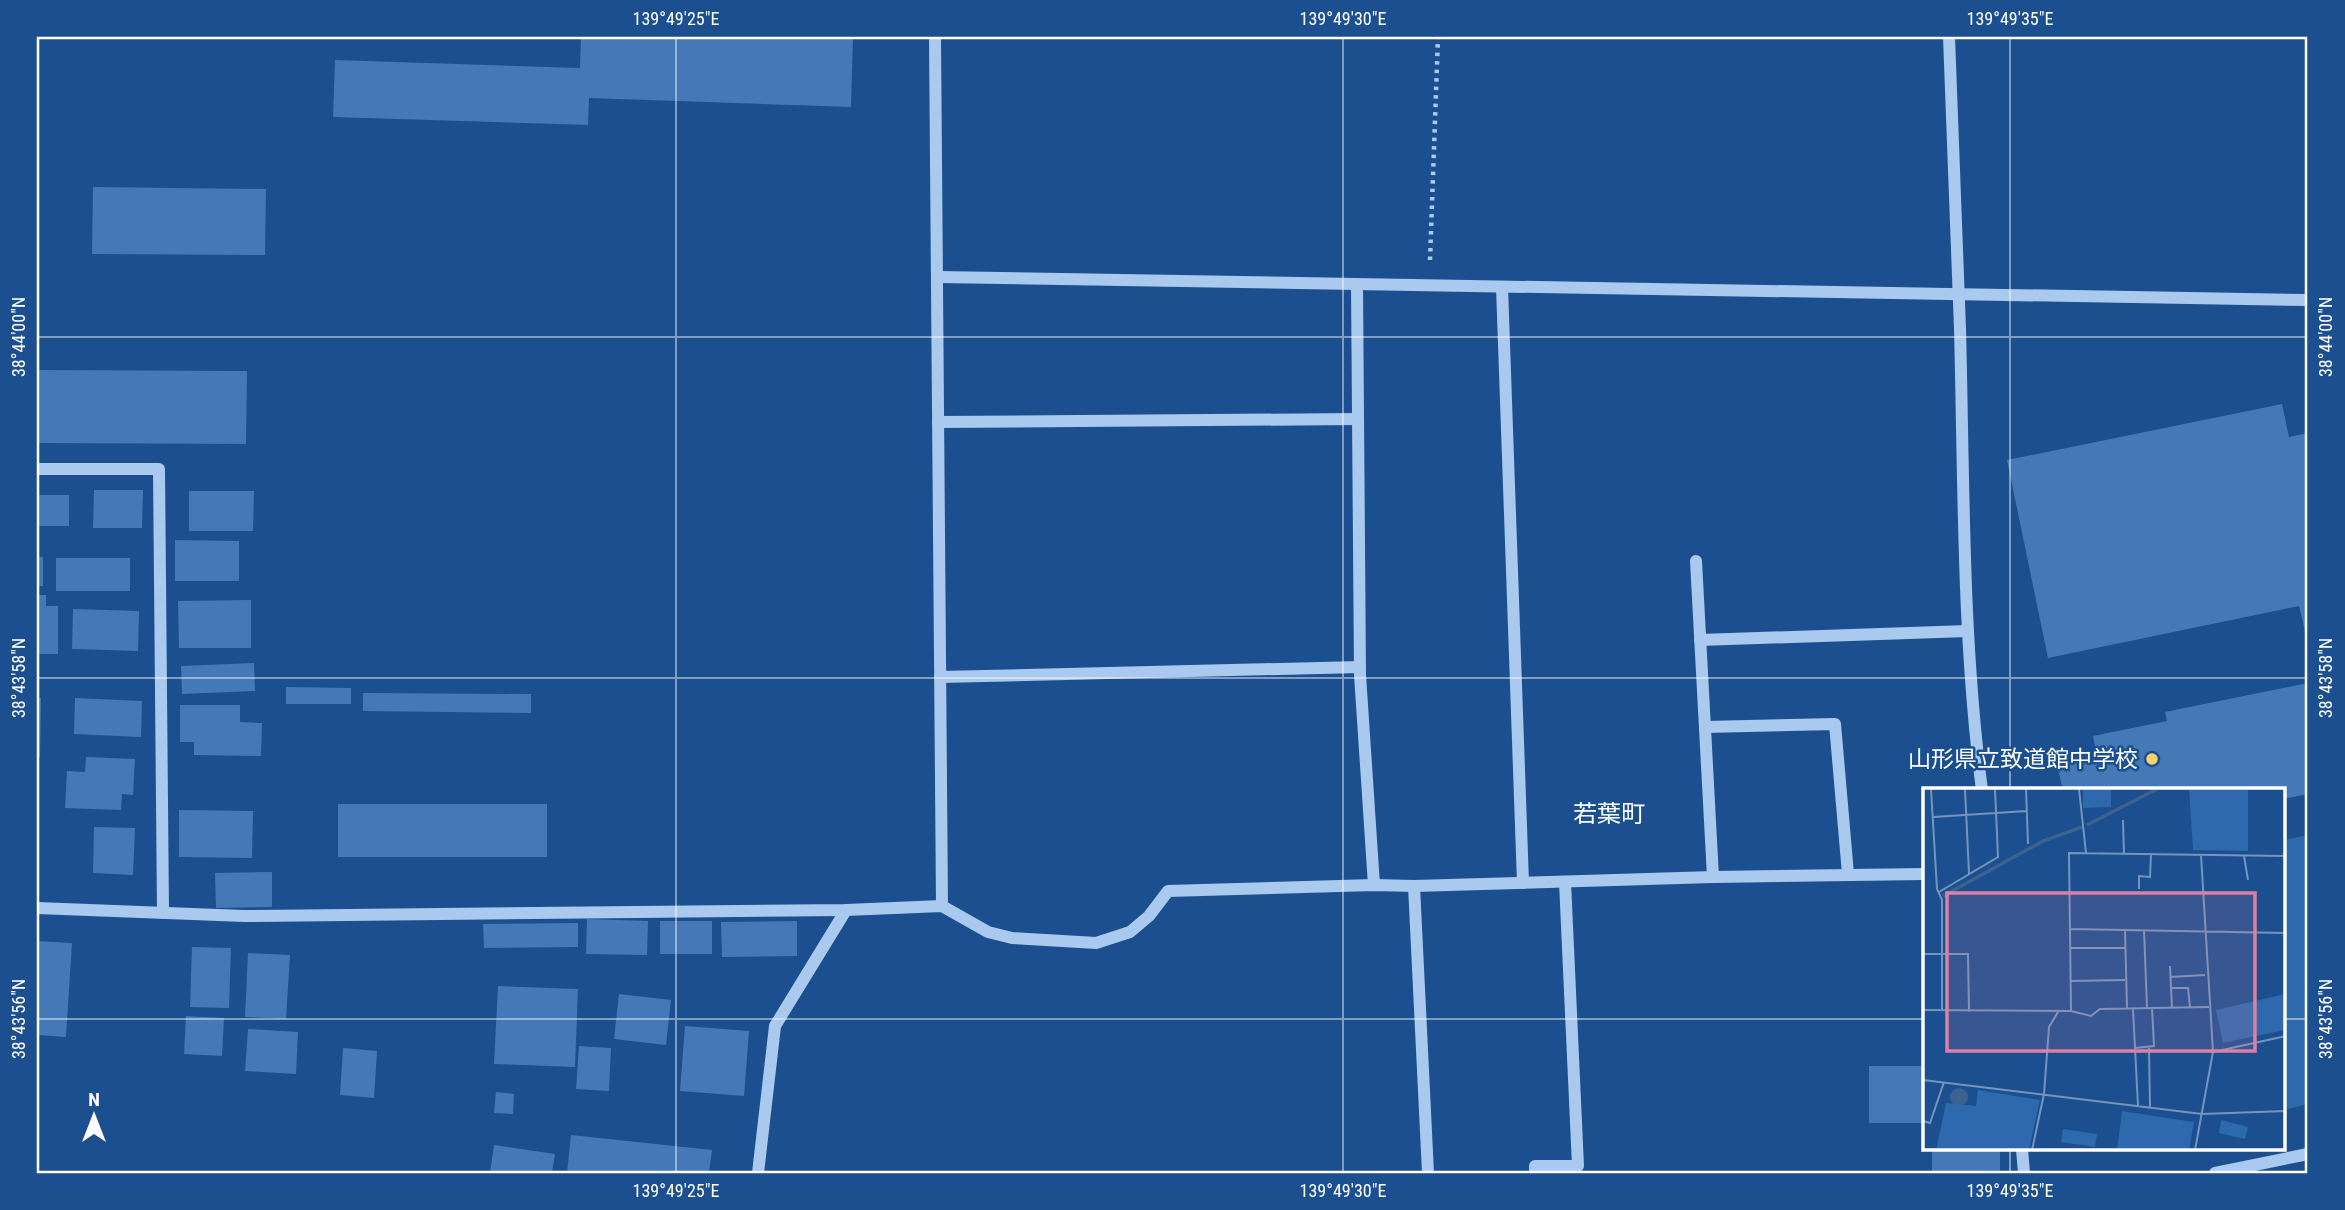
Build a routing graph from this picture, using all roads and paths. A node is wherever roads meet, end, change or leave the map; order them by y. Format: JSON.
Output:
{"nodes":[{"id":1,"x":935,"y":37,"type":"edge"},
{"id":2,"x":1438,"y":37,"type":"edge"},
{"id":3,"x":1949,"y":37,"type":"edge"},
{"id":4,"x":936,"y":277,"type":"junction"},
{"id":5,"x":1357,"y":284,"type":"junction"},
{"id":6,"x":1429,"y":285,"type":"junction"},
{"id":7,"x":1502,"y":287,"type":"junction"},
{"id":8,"x":1959,"y":294,"type":"junction"},
{"id":9,"x":2308,"y":300,"type":"edge"},
{"id":10,"x":1358,"y":419,"type":"junction"},
{"id":11,"x":938,"y":422,"type":"junction"},
{"id":12,"x":37,"y":469,"type":"edge"},
{"id":13,"x":1696,"y":561,"type":"dead end"},
{"id":14,"x":1968,"y":631,"type":"junction"},
{"id":15,"x":1700,"y":640,"type":"junction"},
{"id":16,"x":1360,"y":667,"type":"junction"},
{"id":17,"x":940,"y":677,"type":"junction"},
{"id":18,"x":1705,"y":727,"type":"junction"},
{"id":19,"x":1982,"y":788,"type":"edge"},
{"id":20,"x":1848,"y":874,"type":"junction"},
{"id":21,"x":1923,"y":874,"type":"edge"},
{"id":22,"x":1713,"y":877,"type":"junction"},
{"id":23,"x":1565,"y":882,"type":"junction"},
{"id":24,"x":1523,"y":883,"type":"junction"},
{"id":25,"x":1374,"y":885,"type":"junction"},
{"id":26,"x":1414,"y":886,"type":"junction"},
{"id":27,"x":942,"y":906,"type":"junction"},
{"id":28,"x":37,"y":908,"type":"edge"},
{"id":29,"x":846,"y":910,"type":"junction"},
{"id":30,"x":163,"y":913,"type":"junction"},
{"id":31,"x":2022,"y":1150,"type":"edge"},
{"id":32,"x":2308,"y":1154,"type":"edge"},
{"id":33,"x":758,"y":1173,"type":"edge"},
{"id":34,"x":1428,"y":1173,"type":"edge"},
{"id":35,"x":1535,"y":1173,"type":"edge"},
{"id":36,"x":2024,"y":1173,"type":"edge"},
{"id":37,"x":2215,"y":1173,"type":"edge"}],
"edges":[{"from":1,"to":4,"type":"street"},
{"from":2,"to":6,"type":"path"},
{"from":3,"to":8,"type":"street"},
{"from":4,"to":5,"type":"street"},
{"from":4,"to":11,"type":"street"},
{"from":5,"to":6,"type":"street"},
{"from":5,"to":10,"type":"street"},
{"from":6,"to":7,"type":"street"},
{"from":7,"to":8,"type":"street"},
{"from":7,"to":24,"type":"street"},
{"from":8,"to":9,"type":"street"},
{"from":8,"to":14,"type":"street"},
{"from":10,"to":11,"type":"street"},
{"from":10,"to":16,"type":"street"},
{"from":11,"to":17,"type":"street"},
{"from":12,"to":30,"type":"street"},
{"from":13,"to":15,"type":"street"},
{"from":14,"to":15,"type":"street"},
{"from":14,"to":19,"type":"street"},
{"from":15,"to":18,"type":"street"},
{"from":16,"to":17,"type":"street"},
{"from":16,"to":25,"type":"street"},
{"from":17,"to":27,"type":"street"},
{"from":18,"to":20,"type":"street"},
{"from":18,"to":22,"type":"street"},
{"from":20,"to":21,"type":"street"},
{"from":20,"to":22,"type":"street"},
{"from":22,"to":23,"type":"street"},
{"from":23,"to":24,"type":"street"},
{"from":23,"to":35,"type":"street"},
{"from":24,"to":26,"type":"street"},
{"from":25,"to":26,"type":"street"},
{"from":25,"to":27,"type":"street"},
{"from":26,"to":34,"type":"street"},
{"from":27,"to":29,"type":"street"},
{"from":28,"to":30,"type":"street"},
{"from":29,"to":30,"type":"street"},
{"from":29,"to":33,"type":"street"},
{"from":31,"to":36,"type":"street"},
{"from":32,"to":37,"type":"street"}]}
